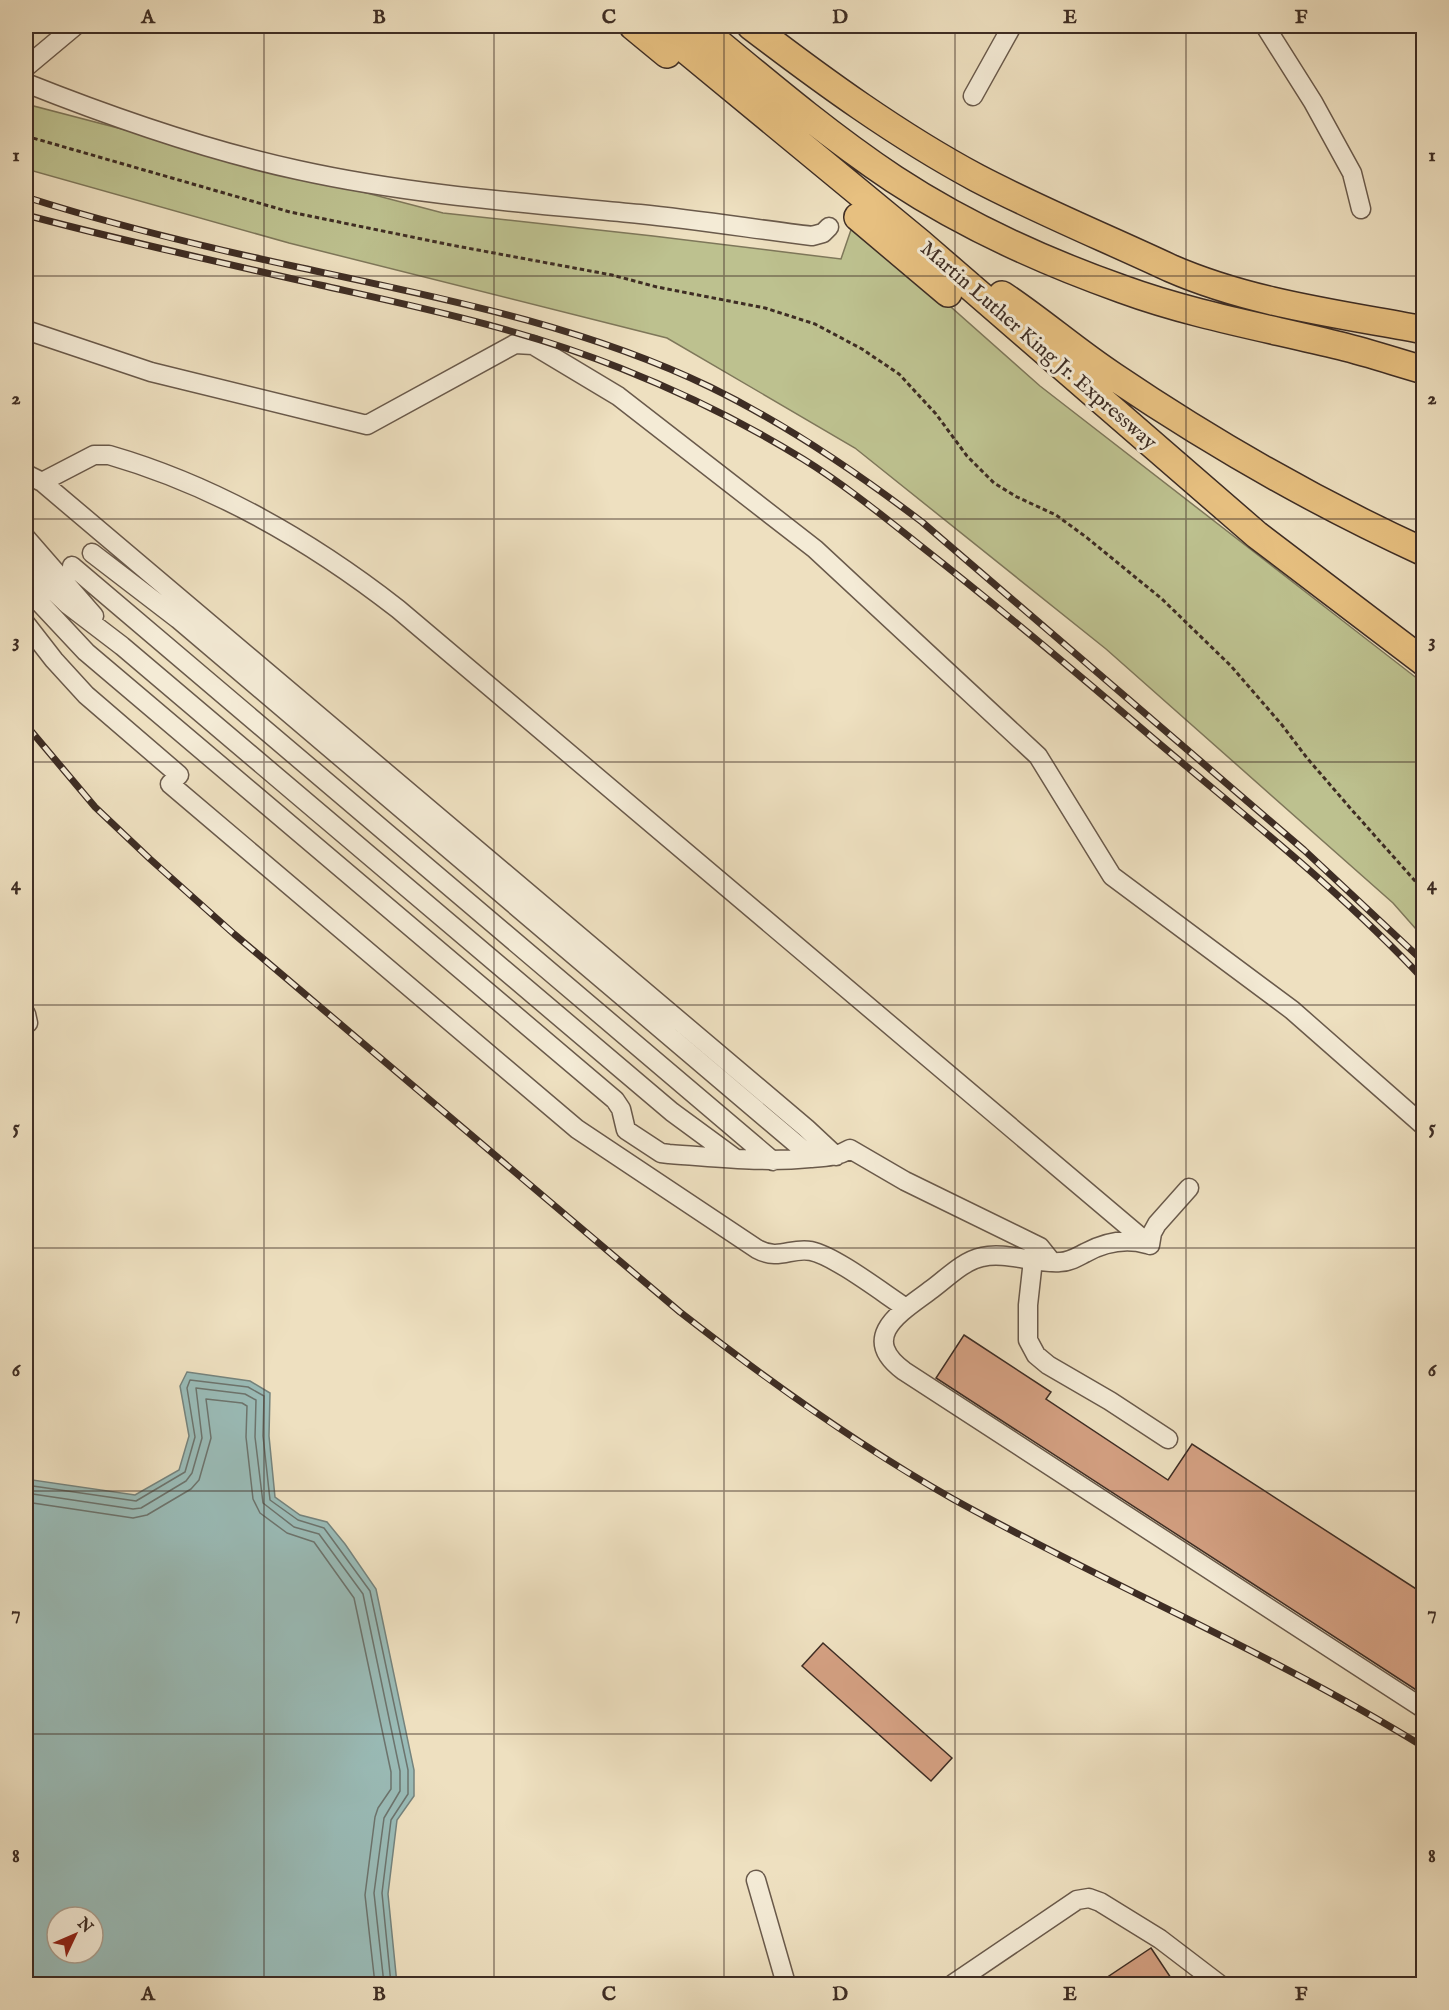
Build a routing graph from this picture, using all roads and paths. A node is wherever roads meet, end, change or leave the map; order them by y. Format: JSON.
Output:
{"nodes":[{"id":1,"x":75,"y":26,"type":"edge"},
{"id":2,"x":633,"y":26,"type":"edge"},
{"id":3,"x":657,"y":26,"type":"edge"},
{"id":4,"x":698,"y":26,"type":"edge"},
{"id":5,"x":751,"y":26,"type":"edge"},
{"id":6,"x":1012,"y":26,"type":"edge"},
{"id":7,"x":1265,"y":26,"type":"edge"},
{"id":8,"x":26,"y":67,"type":"edge"},
{"id":9,"x":26,"y":83,"type":"edge"},
{"id":10,"x":974,"y":96,"type":"dead end"},
{"id":11,"x":26,"y":136,"type":"edge"},
{"id":12,"x":1361,"y":208,"type":"dead end"},
{"id":13,"x":829,"y":227,"type":"dead end"},
{"id":14,"x":1100,"y":235,"type":"junction"},
{"id":15,"x":920,"y":243,"type":"junction"},
{"id":16,"x":1424,"y":313,"type":"edge"},
{"id":17,"x":26,"y":330,"type":"edge"},
{"id":18,"x":1424,"y":330,"type":"edge"},
{"id":19,"x":1424,"y":370,"type":"edge"},
{"id":20,"x":26,"y":474,"type":"edge"},
{"id":21,"x":42,"y":482,"type":"junction"},
{"id":22,"x":1257,"y":535,"type":"junction"},
{"id":23,"x":26,"y":538,"type":"edge"},
{"id":24,"x":113,"y":542,"type":"junction"},
{"id":25,"x":1424,"y":552,"type":"edge"},
{"id":26,"x":92,"y":553,"type":"junction"},
{"id":27,"x":26,"y":560,"type":"edge"},
{"id":28,"x":66,"y":572,"type":"junction"},
{"id":29,"x":26,"y":588,"type":"edge"},
{"id":30,"x":26,"y":624,"type":"edge"},
{"id":31,"x":142,"y":626,"type":"junction"},
{"id":32,"x":108,"y":634,"type":"junction"},
{"id":33,"x":122,"y":646,"type":"junction"},
{"id":34,"x":86,"y":652,"type":"junction"},
{"id":35,"x":54,"y":660,"type":"junction"},
{"id":36,"x":1424,"y":662,"type":"edge"},
{"id":37,"x":1424,"y":891,"type":"edge"},
{"id":38,"x":26,"y":1014,"type":"edge"},
{"id":39,"x":26,"y":1024,"type":"edge"},
{"id":40,"x":1424,"y":1126,"type":"edge"},
{"id":41,"x":661,"y":1153,"type":"junction"},
{"id":42,"x":836,"y":1156,"type":"junction"},
{"id":43,"x":813,"y":1158,"type":"junction"},
{"id":44,"x":738,"y":1160,"type":"junction"},
{"id":45,"x":773,"y":1161,"type":"junction"},
{"id":46,"x":646,"y":1175,"type":"junction"},
{"id":47,"x":1189,"y":1188,"type":"dead end"},
{"id":48,"x":1150,"y":1245,"type":"junction"},
{"id":49,"x":1033,"y":1260,"type":"junction"},
{"id":50,"x":1052,"y":1262,"type":"junction"},
{"id":51,"x":906,"y":1308,"type":"junction"},
{"id":52,"x":1168,"y":1439,"type":"dead end"},
{"id":53,"x":1424,"y":1709,"type":"edge"},
{"id":54,"x":756,"y":1880,"type":"dead end"},
{"id":55,"x":786,"y":1984,"type":"edge"},
{"id":56,"x":953,"y":1984,"type":"edge"},
{"id":57,"x":1219,"y":1984,"type":"edge"}],
"edges":[{"from":1,"to":8,"type":"street"},
{"from":2,"to":22,"type":"highway"},
{"from":3,"to":15,"type":"highway","name":"Martin Luther King Jr. Expressway"},
{"from":4,"to":19,"type":"highway","name":"Martin Luther King Jr. Expressway"},
{"from":5,"to":14,"type":"highway"},
{"from":6,"to":10,"type":"street"},
{"from":7,"to":12,"type":"street"},
{"from":9,"to":13,"type":"street"},
{"from":11,"to":37,"type":"path"},
{"from":14,"to":16,"type":"highway"},
{"from":14,"to":18,"type":"highway"},
{"from":15,"to":22,"type":"highway","name":"Martin Luther King Jr. Expressway"},
{"from":15,"to":25,"type":"highway"},
{"from":17,"to":40,"type":"street"},
{"from":20,"to":21,"type":"street"},
{"from":21,"to":24,"type":"street"},
{"from":21,"to":48,"type":"street"},
{"from":22,"to":36,"type":"highway","name":"Martin Luther King Jr. Expressway"},
{"from":23,"to":28,"type":"street"},
{"from":24,"to":26,"type":"street"},
{"from":24,"to":42,"type":"street"},
{"from":26,"to":28,"type":"street"},
{"from":26,"to":43,"type":"street"},
{"from":27,"to":32,"type":"street"},
{"from":28,"to":31,"type":"street"},
{"from":28,"to":32,"type":"street"},
{"from":29,"to":34,"type":"street"},
{"from":30,"to":35,"type":"street"},
{"from":31,"to":33,"type":"street"},
{"from":31,"to":45,"type":"street"},
{"from":32,"to":33,"type":"street"},
{"from":32,"to":34,"type":"street"},
{"from":33,"to":44,"type":"street"},
{"from":34,"to":35,"type":"street"},
{"from":34,"to":41,"type":"street"},
{"from":35,"to":46,"type":"street"},
{"from":38,"to":39,"type":"street"},
{"from":41,"to":44,"type":"street"},
{"from":41,"to":46,"type":"street"},
{"from":42,"to":43,"type":"street"},
{"from":42,"to":50,"type":"street"},
{"from":43,"to":45,"type":"street"},
{"from":44,"to":45,"type":"street"},
{"from":46,"to":51,"type":"street"},
{"from":47,"to":48,"type":"street"},
{"from":48,"to":50,"type":"street"},
{"from":49,"to":50,"type":"street"},
{"from":49,"to":51,"type":"street"},
{"from":49,"to":52,"type":"street"},
{"from":51,"to":53,"type":"street"},
{"from":54,"to":55,"type":"street"},
{"from":56,"to":57,"type":"street"}]}
